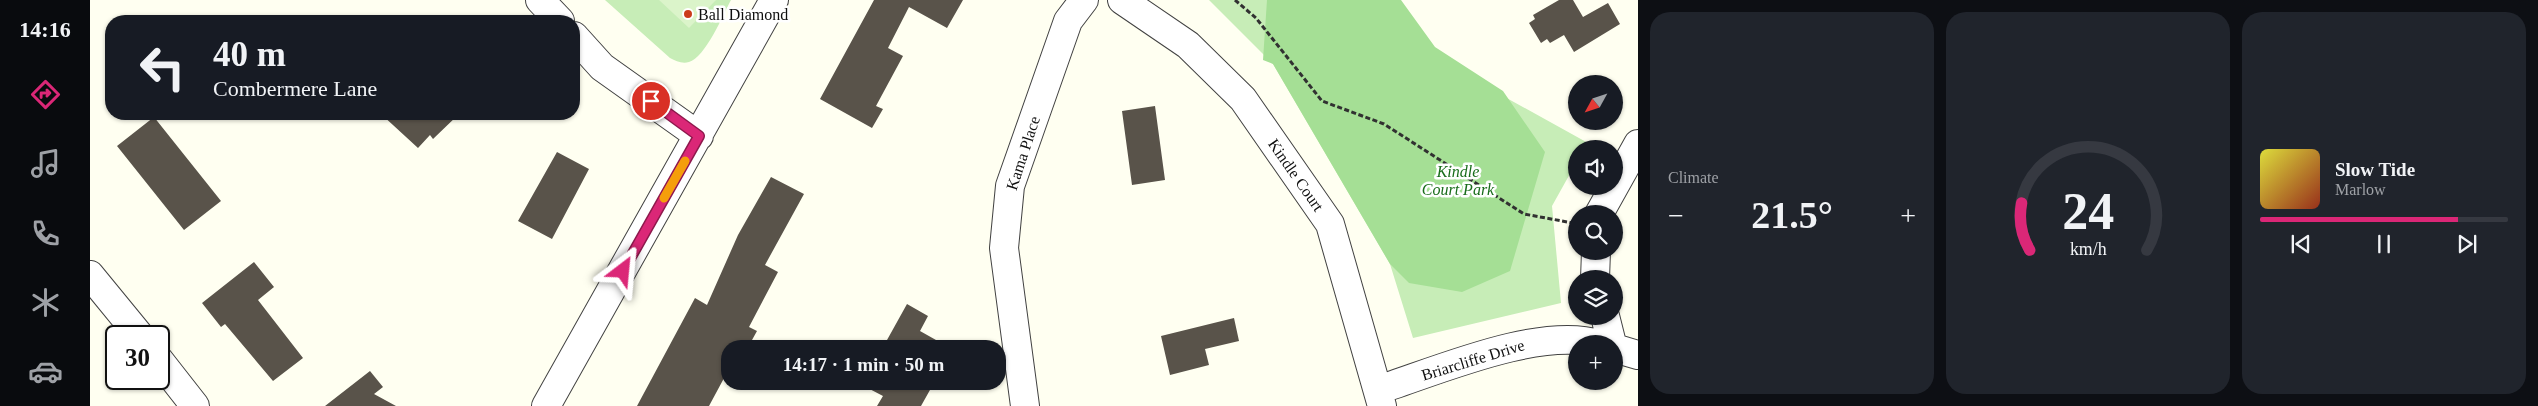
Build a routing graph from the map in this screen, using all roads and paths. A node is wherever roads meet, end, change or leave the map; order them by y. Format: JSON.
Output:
{"nodes":[{"id":1,"x":540,"y":0,"type":"edge"},
{"id":2,"x":774,"y":0,"type":"edge"},
{"id":3,"x":1084,"y":0,"type":"edge"},
{"id":4,"x":1122,"y":0,"type":"edge"},
{"id":5,"x":1235,"y":0,"type":"edge"},
{"id":6,"x":554,"y":15,"type":"edge"},
{"id":7,"x":580,"y":43,"type":"edge"},
{"id":8,"x":699,"y":136,"type":"junction"},
{"id":9,"x":1638,"y":144,"type":"edge"},
{"id":10,"x":1604,"y":205,"type":"edge"},
{"id":11,"x":1568,"y":222,"type":"edge"},
{"id":12,"x":90,"y":275,"type":"edge"},
{"id":13,"x":131,"y":325,"type":"edge"},
{"id":14,"x":1568,"y":341,"type":"edge"},
{"id":15,"x":1623,"y":351,"type":"edge"},
{"id":16,"x":1638,"y":355,"type":"edge"},
{"id":17,"x":170,"y":374,"type":"edge"},
{"id":18,"x":1380,"y":398,"type":"edge"},
{"id":19,"x":195,"y":406,"type":"edge"},
{"id":20,"x":546,"y":406,"type":"edge"},
{"id":21,"x":1025,"y":406,"type":"edge"}],
"edges":[{"from":1,"to":6,"type":"street"},
{"from":2,"to":8,"type":"street"},
{"from":3,"to":21,"type":"street","name":"Kama Place"},
{"from":4,"to":18,"type":"street","name":"Kindle Court"},
{"from":5,"to":11,"type":"path"},
{"from":7,"to":8,"type":"street"},
{"from":8,"to":20,"type":"street"},
{"from":9,"to":10,"type":"street"},
{"from":12,"to":13,"type":"street"},
{"from":14,"to":18,"type":"street","name":"Briarcliffe Drive"},
{"from":15,"to":16,"type":"street"},
{"from":17,"to":19,"type":"street"}]}
